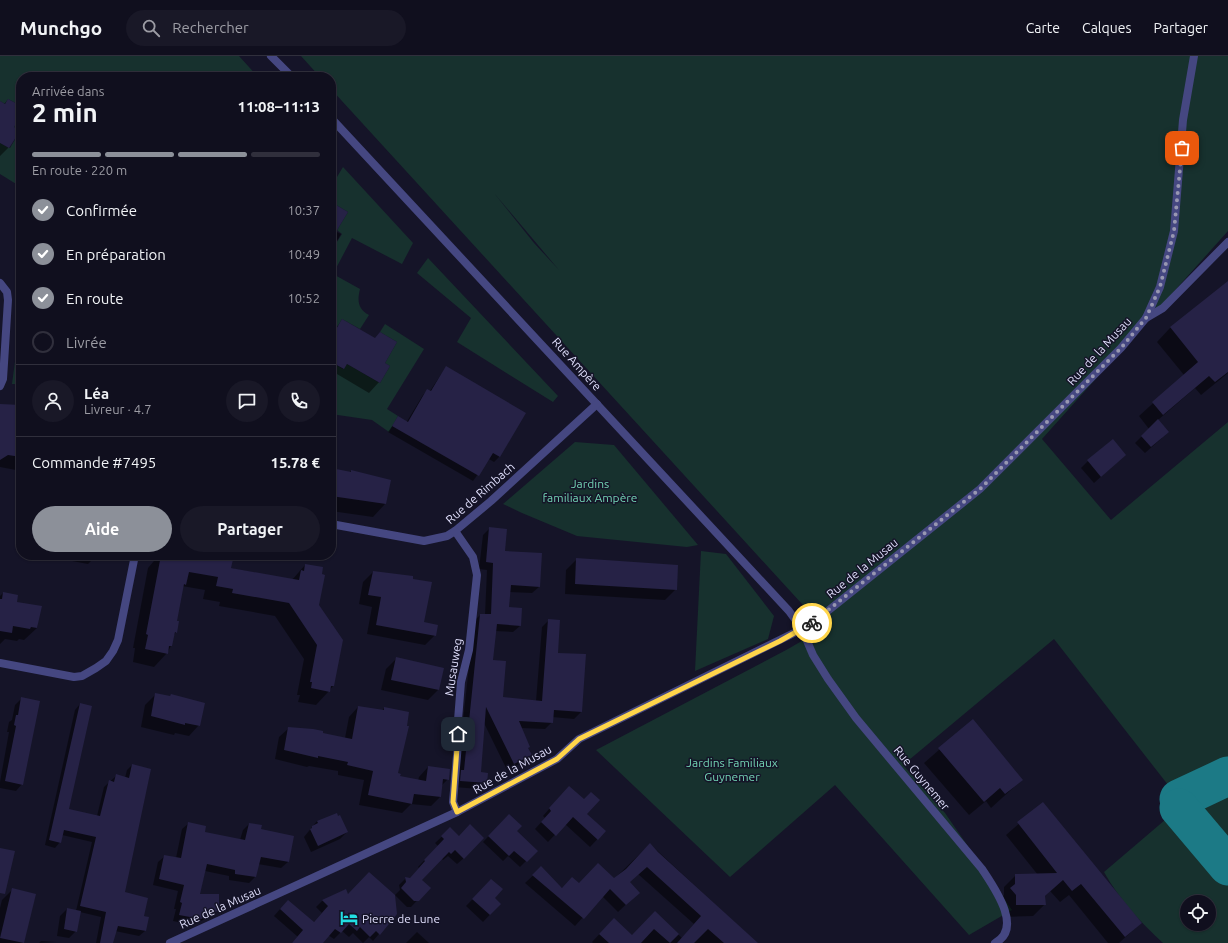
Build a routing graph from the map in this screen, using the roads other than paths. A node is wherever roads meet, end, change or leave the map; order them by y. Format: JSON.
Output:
{"nodes":[{"id":1,"x":271,"y":56,"type":"edge"},
{"id":2,"x":1194,"y":56,"type":"edge"},
{"id":3,"x":287,"y":72,"type":"edge"},
{"id":4,"x":336,"y":123,"type":"edge"},
{"id":5,"x":1228,"y":242,"type":"edge"},
{"id":6,"x":0,"y":283,"type":"edge"},
{"id":7,"x":1146,"y":318,"type":"junction"},
{"id":8,"x":0,"y":386,"type":"edge"},
{"id":9,"x":597,"y":404,"type":"junction"},
{"id":10,"x":336,"y":525,"type":"edge"},
{"id":11,"x":455,"y":531,"type":"junction"},
{"id":12,"x":134,"y":560,"type":"edge"},
{"id":13,"x":802,"y":629,"type":"junction"},
{"id":14,"x":0,"y":663,"type":"edge"},
{"id":15,"x":457,"y":812,"type":"junction"},
{"id":16,"x":170,"y":943,"type":"edge"},
{"id":17,"x":995,"y":943,"type":"edge"}],
"edges":[{"from":1,"to":3,"type":"street"},
{"from":2,"to":7,"type":"street","name":"Rue de la Musau"},
{"from":4,"to":9,"type":"street","name":"Rue Ampère"},
{"from":5,"to":7,"type":"street"},
{"from":6,"to":8,"type":"street"},
{"from":7,"to":13,"type":"street","name":"Rue de la Musau"},
{"from":9,"to":11,"type":"street","name":"Rue de Rimbach"},
{"from":9,"to":13,"type":"street","name":"Rue Ampère"},
{"from":10,"to":11,"type":"street","name":"Rue de Rimbach"},
{"from":11,"to":15,"type":"street","name":"Musauweg"},
{"from":12,"to":14,"type":"street"},
{"from":13,"to":15,"type":"street","name":"Rue de la Musau"},
{"from":13,"to":17,"type":"street","name":"Rue Guynemer"},
{"from":15,"to":16,"type":"street","name":"Rue de la Musau"}]}
